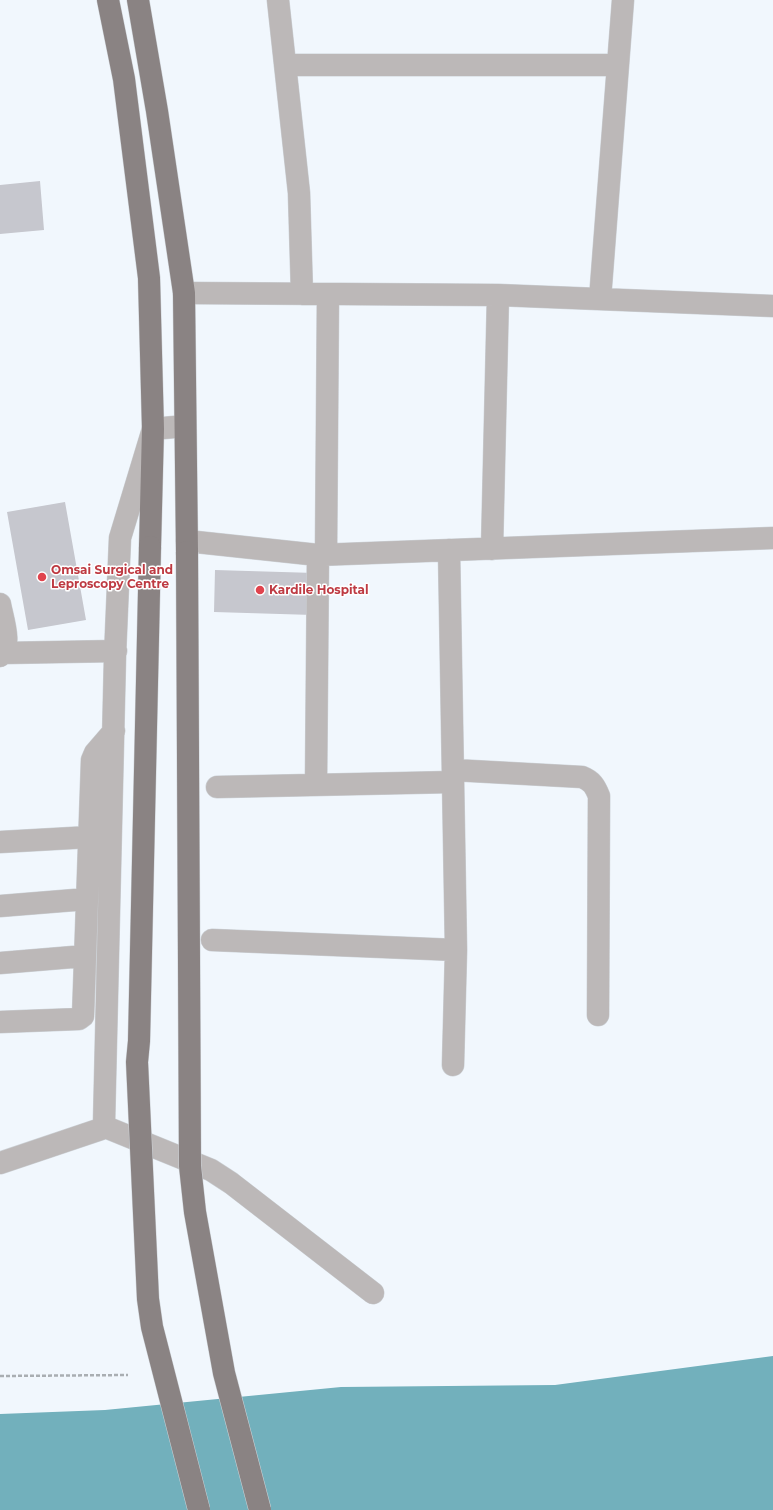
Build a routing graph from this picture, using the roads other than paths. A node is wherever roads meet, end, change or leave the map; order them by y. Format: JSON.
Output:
{"nodes":[{"id":1,"x":108,"y":0,"type":"edge"},
{"id":2,"x":138,"y":0,"type":"edge"},
{"id":3,"x":278,"y":0,"type":"edge"},
{"id":4,"x":622,"y":0,"type":"edge"},
{"id":5,"x":285,"y":65,"type":"junction"},
{"id":6,"x":618,"y":65,"type":"junction"},
{"id":7,"x":149,"y":278,"type":"junction"},
{"id":8,"x":183,"y":284,"type":"junction"},
{"id":9,"x":302,"y":294,"type":"junction"},
{"id":10,"x":328,"y":294,"type":"junction"},
{"id":11,"x":498,"y":296,"type":"junction"},
{"id":12,"x":600,"y":299,"type":"junction"},
{"id":13,"x":773,"y":306,"type":"edge"},
{"id":14,"x":185,"y":426,"type":"junction"},
{"id":15,"x":153,"y":429,"type":"junction"},
{"id":16,"x":773,"y":538,"type":"edge"},
{"id":17,"x":187,"y":546,"type":"junction"},
{"id":18,"x":492,"y":549,"type":"junction"},
{"id":19,"x":449,"y":550,"type":"junction"},
{"id":20,"x":322,"y":555,"type":"junction"},
{"id":21,"x":0,"y":604,"type":"edge"},
{"id":22,"x":116,"y":651,"type":"junction"},
{"id":23,"x":2,"y":654,"type":"edge"},
{"id":24,"x":114,"y":731,"type":"junction"},
{"id":25,"x":453,"y":776,"type":"junction"},
{"id":26,"x":316,"y":785,"type":"junction"},
{"id":27,"x":217,"y":787,"type":"dead end"},
{"id":28,"x":90,"y":837,"type":"junction"},
{"id":29,"x":0,"y":842,"type":"edge"},
{"id":30,"x":87,"y":900,"type":"junction"},
{"id":31,"x":0,"y":906,"type":"edge"},
{"id":32,"x":212,"y":940,"type":"dead end"},
{"id":33,"x":456,"y":950,"type":"junction"},
{"id":34,"x":85,"y":956,"type":"junction"},
{"id":35,"x":0,"y":963,"type":"edge"},
{"id":36,"x":598,"y":1015,"type":"dead end"},
{"id":37,"x":0,"y":1022,"type":"edge"},
{"id":38,"x":453,"y":1065,"type":"dead end"},
{"id":39,"x":103,"y":1126,"type":"junction"},
{"id":40,"x":0,"y":1163,"type":"edge"},
{"id":41,"x":373,"y":1292,"type":"dead end"},
{"id":42,"x":199,"y":1510,"type":"edge"},
{"id":43,"x":260,"y":1510,"type":"edge"}],
"edges":[{"from":1,"to":7,"type":"main road"},
{"from":2,"to":8,"type":"main road"},
{"from":3,"to":5,"type":"street"},
{"from":4,"to":6,"type":"street"},
{"from":5,"to":6,"type":"street"},
{"from":5,"to":9,"type":"street"},
{"from":6,"to":12,"type":"street"},
{"from":7,"to":8,"type":"main road"},
{"from":7,"to":15,"type":"main road"},
{"from":8,"to":9,"type":"street"},
{"from":8,"to":14,"type":"main road"},
{"from":9,"to":10,"type":"street"},
{"from":10,"to":11,"type":"street"},
{"from":10,"to":20,"type":"street"},
{"from":11,"to":12,"type":"street"},
{"from":11,"to":18,"type":"street"},
{"from":12,"to":13,"type":"street"},
{"from":14,"to":15,"type":"street"},
{"from":14,"to":17,"type":"main road"},
{"from":15,"to":22,"type":"street"},
{"from":15,"to":42,"type":"main road","bridge":true},
{"from":16,"to":18,"type":"street"},
{"from":17,"to":20,"type":"street"},
{"from":17,"to":43,"type":"main road","bridge":true},
{"from":18,"to":19,"type":"street"},
{"from":19,"to":20,"type":"street"},
{"from":19,"to":25,"type":"street"},
{"from":20,"to":26,"type":"street"},
{"from":21,"to":23,"type":"street"},
{"from":22,"to":23,"type":"street"},
{"from":22,"to":24,"type":"street"},
{"from":24,"to":28,"type":"street"},
{"from":24,"to":39,"type":"street"},
{"from":25,"to":26,"type":"street"},
{"from":25,"to":33,"type":"street"},
{"from":25,"to":36,"type":"street"},
{"from":26,"to":27,"type":"street"},
{"from":28,"to":29,"type":"street"},
{"from":28,"to":30,"type":"street"},
{"from":30,"to":31,"type":"street"},
{"from":30,"to":34,"type":"street"},
{"from":32,"to":33,"type":"street"},
{"from":33,"to":38,"type":"street"},
{"from":34,"to":35,"type":"street"},
{"from":34,"to":37,"type":"street"},
{"from":39,"to":40,"type":"street"},
{"from":39,"to":41,"type":"street"}]}
